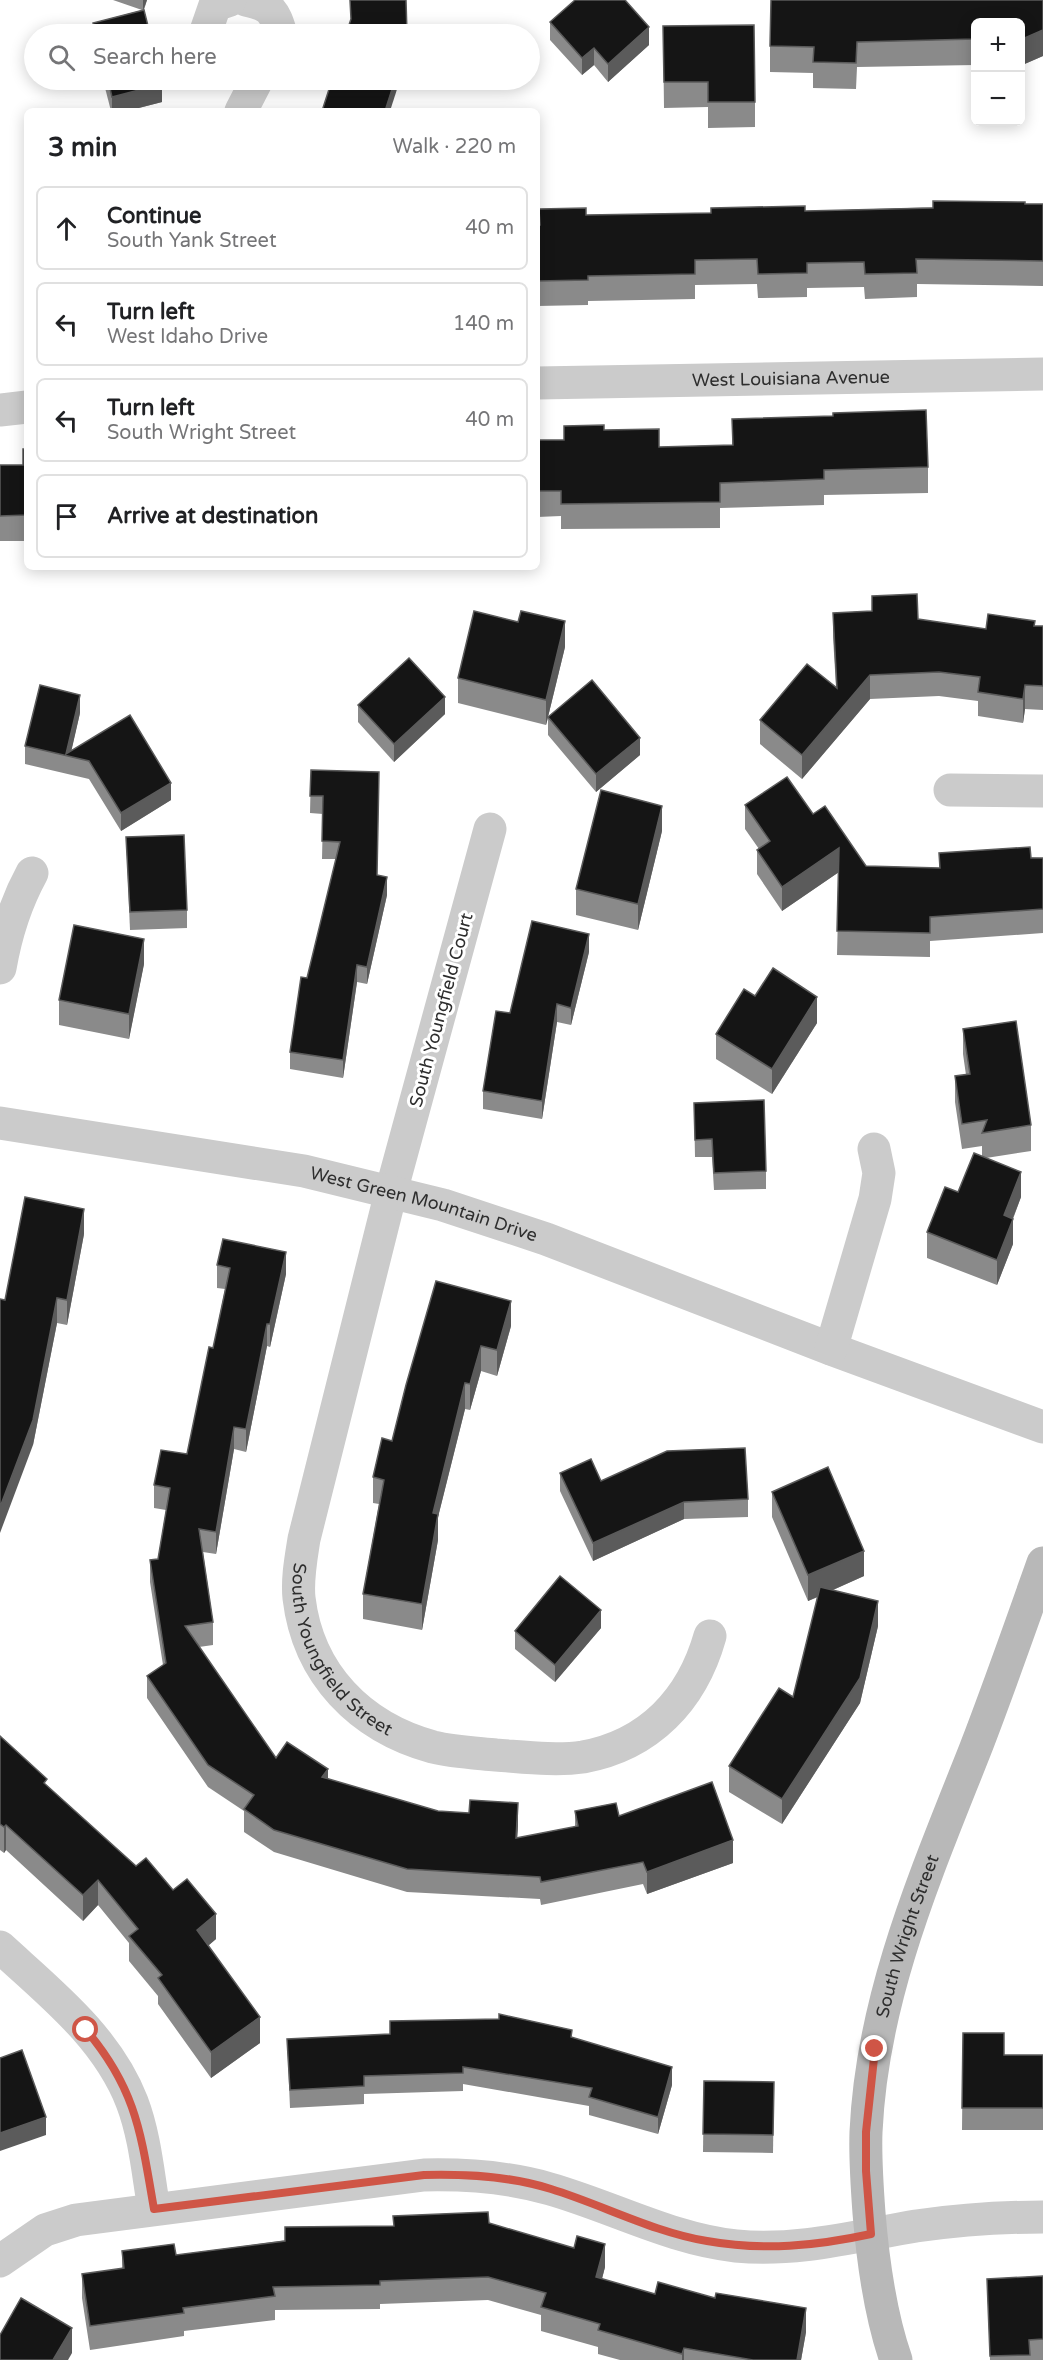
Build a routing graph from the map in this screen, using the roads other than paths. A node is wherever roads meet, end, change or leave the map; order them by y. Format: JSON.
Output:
{"nodes":[{"id":1,"x":230,"y":0,"type":"edge"},
{"id":2,"x":246,"y":0,"type":"edge"},
{"id":3,"x":208,"y":24,"type":"edge"},
{"id":4,"x":278,"y":24,"type":"edge"},
{"id":5,"x":1043,"y":374,"type":"edge"},
{"id":6,"x":540,"y":383,"type":"edge"},
{"id":7,"x":24,"y":407,"type":"edge"},
{"id":8,"x":0,"y":410,"type":"edge"},
{"id":9,"x":951,"y":790,"type":"dead end"},
{"id":10,"x":1043,"y":791,"type":"edge"},
{"id":11,"x":490,"y":829,"type":"dead end"},
{"id":12,"x":32,"y":873,"type":"dead end"},
{"id":13,"x":0,"y":968,"type":"edge"},
{"id":14,"x":0,"y":1123,"type":"edge"},
{"id":15,"x":874,"y":1149,"type":"dead end"},
{"id":16,"x":391,"y":1192,"type":"junction"},
{"id":17,"x":831,"y":1349,"type":"junction"},
{"id":18,"x":1043,"y":1427,"type":"edge"},
{"id":19,"x":1043,"y":1563,"type":"edge"},
{"id":20,"x":710,"y":1636,"type":"dead end"},
{"id":21,"x":0,"y":1947,"type":"edge"},
{"id":22,"x":154,"y":2209,"type":"junction"},
{"id":23,"x":1043,"y":2217,"type":"edge"},
{"id":24,"x":871,"y":2234,"type":"junction"},
{"id":25,"x":0,"y":2261,"type":"edge"},
{"id":26,"x":896,"y":2360,"type":"edge"}],
"edges":[{"from":1,"to":3,"type":"street"},
{"from":2,"to":4,"type":"street"},
{"from":5,"to":6,"type":"street","name":"West Louisiana Avenue"},
{"from":7,"to":8,"type":"street"},
{"from":9,"to":10,"type":"street"},
{"from":11,"to":16,"type":"street","name":"South Youngfield Court"},
{"from":12,"to":13,"type":"street"},
{"from":14,"to":16,"type":"street","name":"West Green Mountain Drive"},
{"from":15,"to":17,"type":"street"},
{"from":16,"to":17,"type":"street","name":"West Green Mountain Drive"},
{"from":16,"to":20,"type":"street","name":"South Youngfield Street"},
{"from":17,"to":18,"type":"street","name":"West Green Mountain Drive"},
{"from":19,"to":24,"type":"street","name":"South Wright Street"},
{"from":21,"to":22,"type":"street"},
{"from":22,"to":24,"type":"street"},
{"from":22,"to":25,"type":"street"},
{"from":23,"to":24,"type":"street"},
{"from":24,"to":26,"type":"street","name":"South Wright Street"}]}
